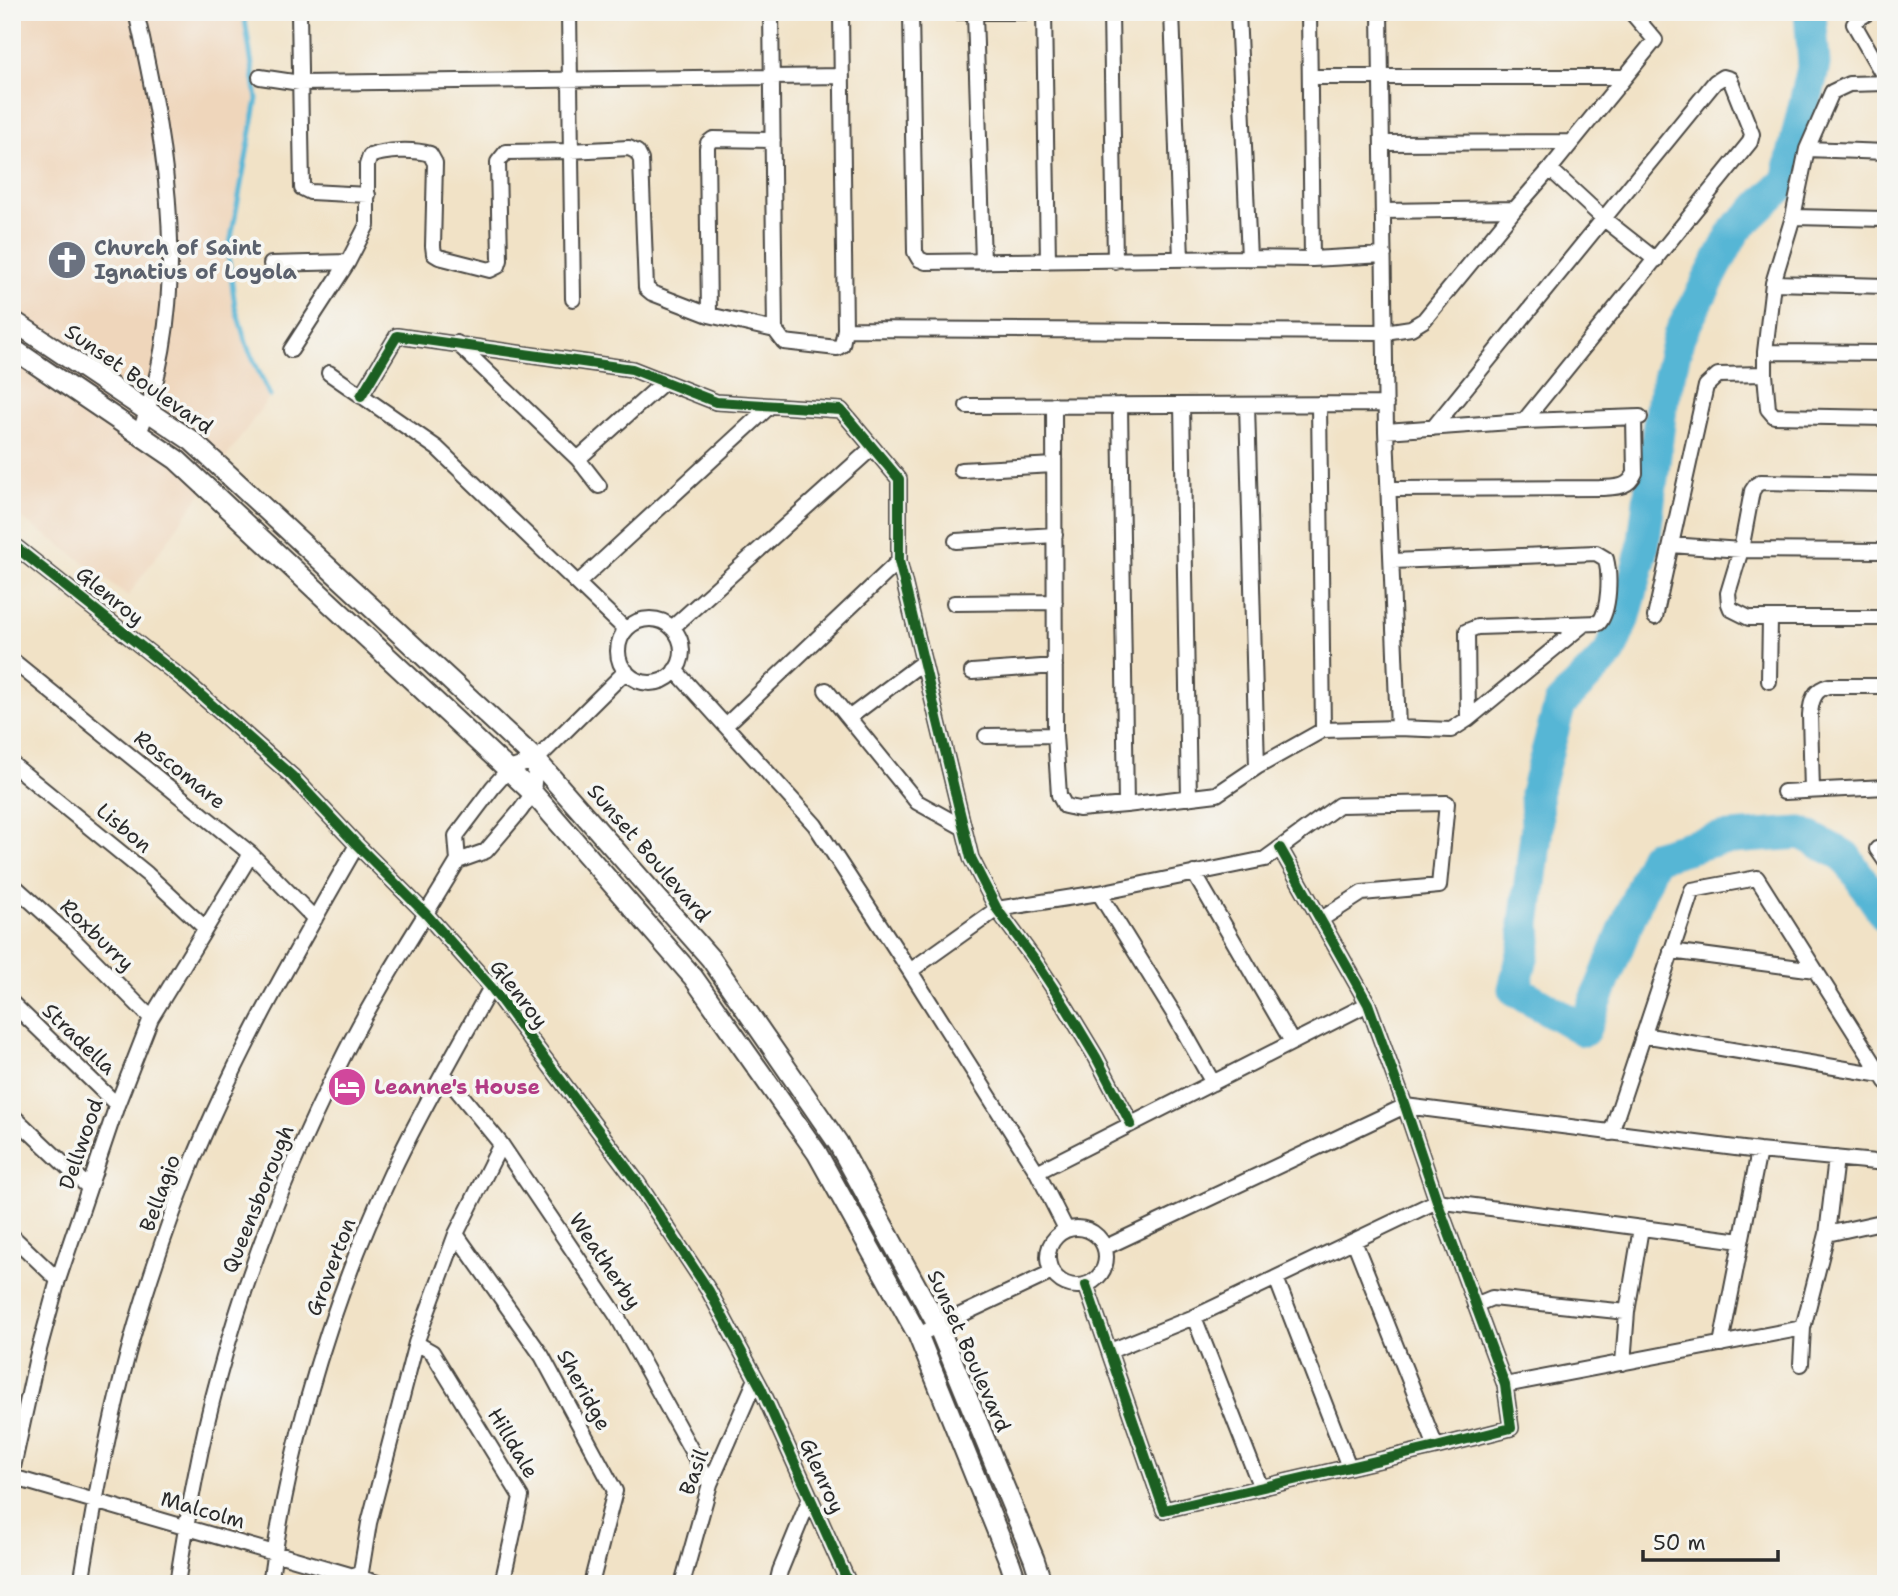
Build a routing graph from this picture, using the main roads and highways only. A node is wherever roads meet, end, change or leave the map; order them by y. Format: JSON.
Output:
{"nodes":[{"id":1,"x":12,"y":320,"type":"edge"},
{"id":2,"x":12,"y":348,"type":"edge"},
{"id":3,"x":1017,"y":1584,"type":"edge"},
{"id":4,"x":1042,"y":1584,"type":"edge"}],
"edges":[{"from":1,"to":4,"type":"main road","name":"Sunset Boulevard"},
{"from":2,"to":3,"type":"main road","name":"Sunset Boulevard"}]}
